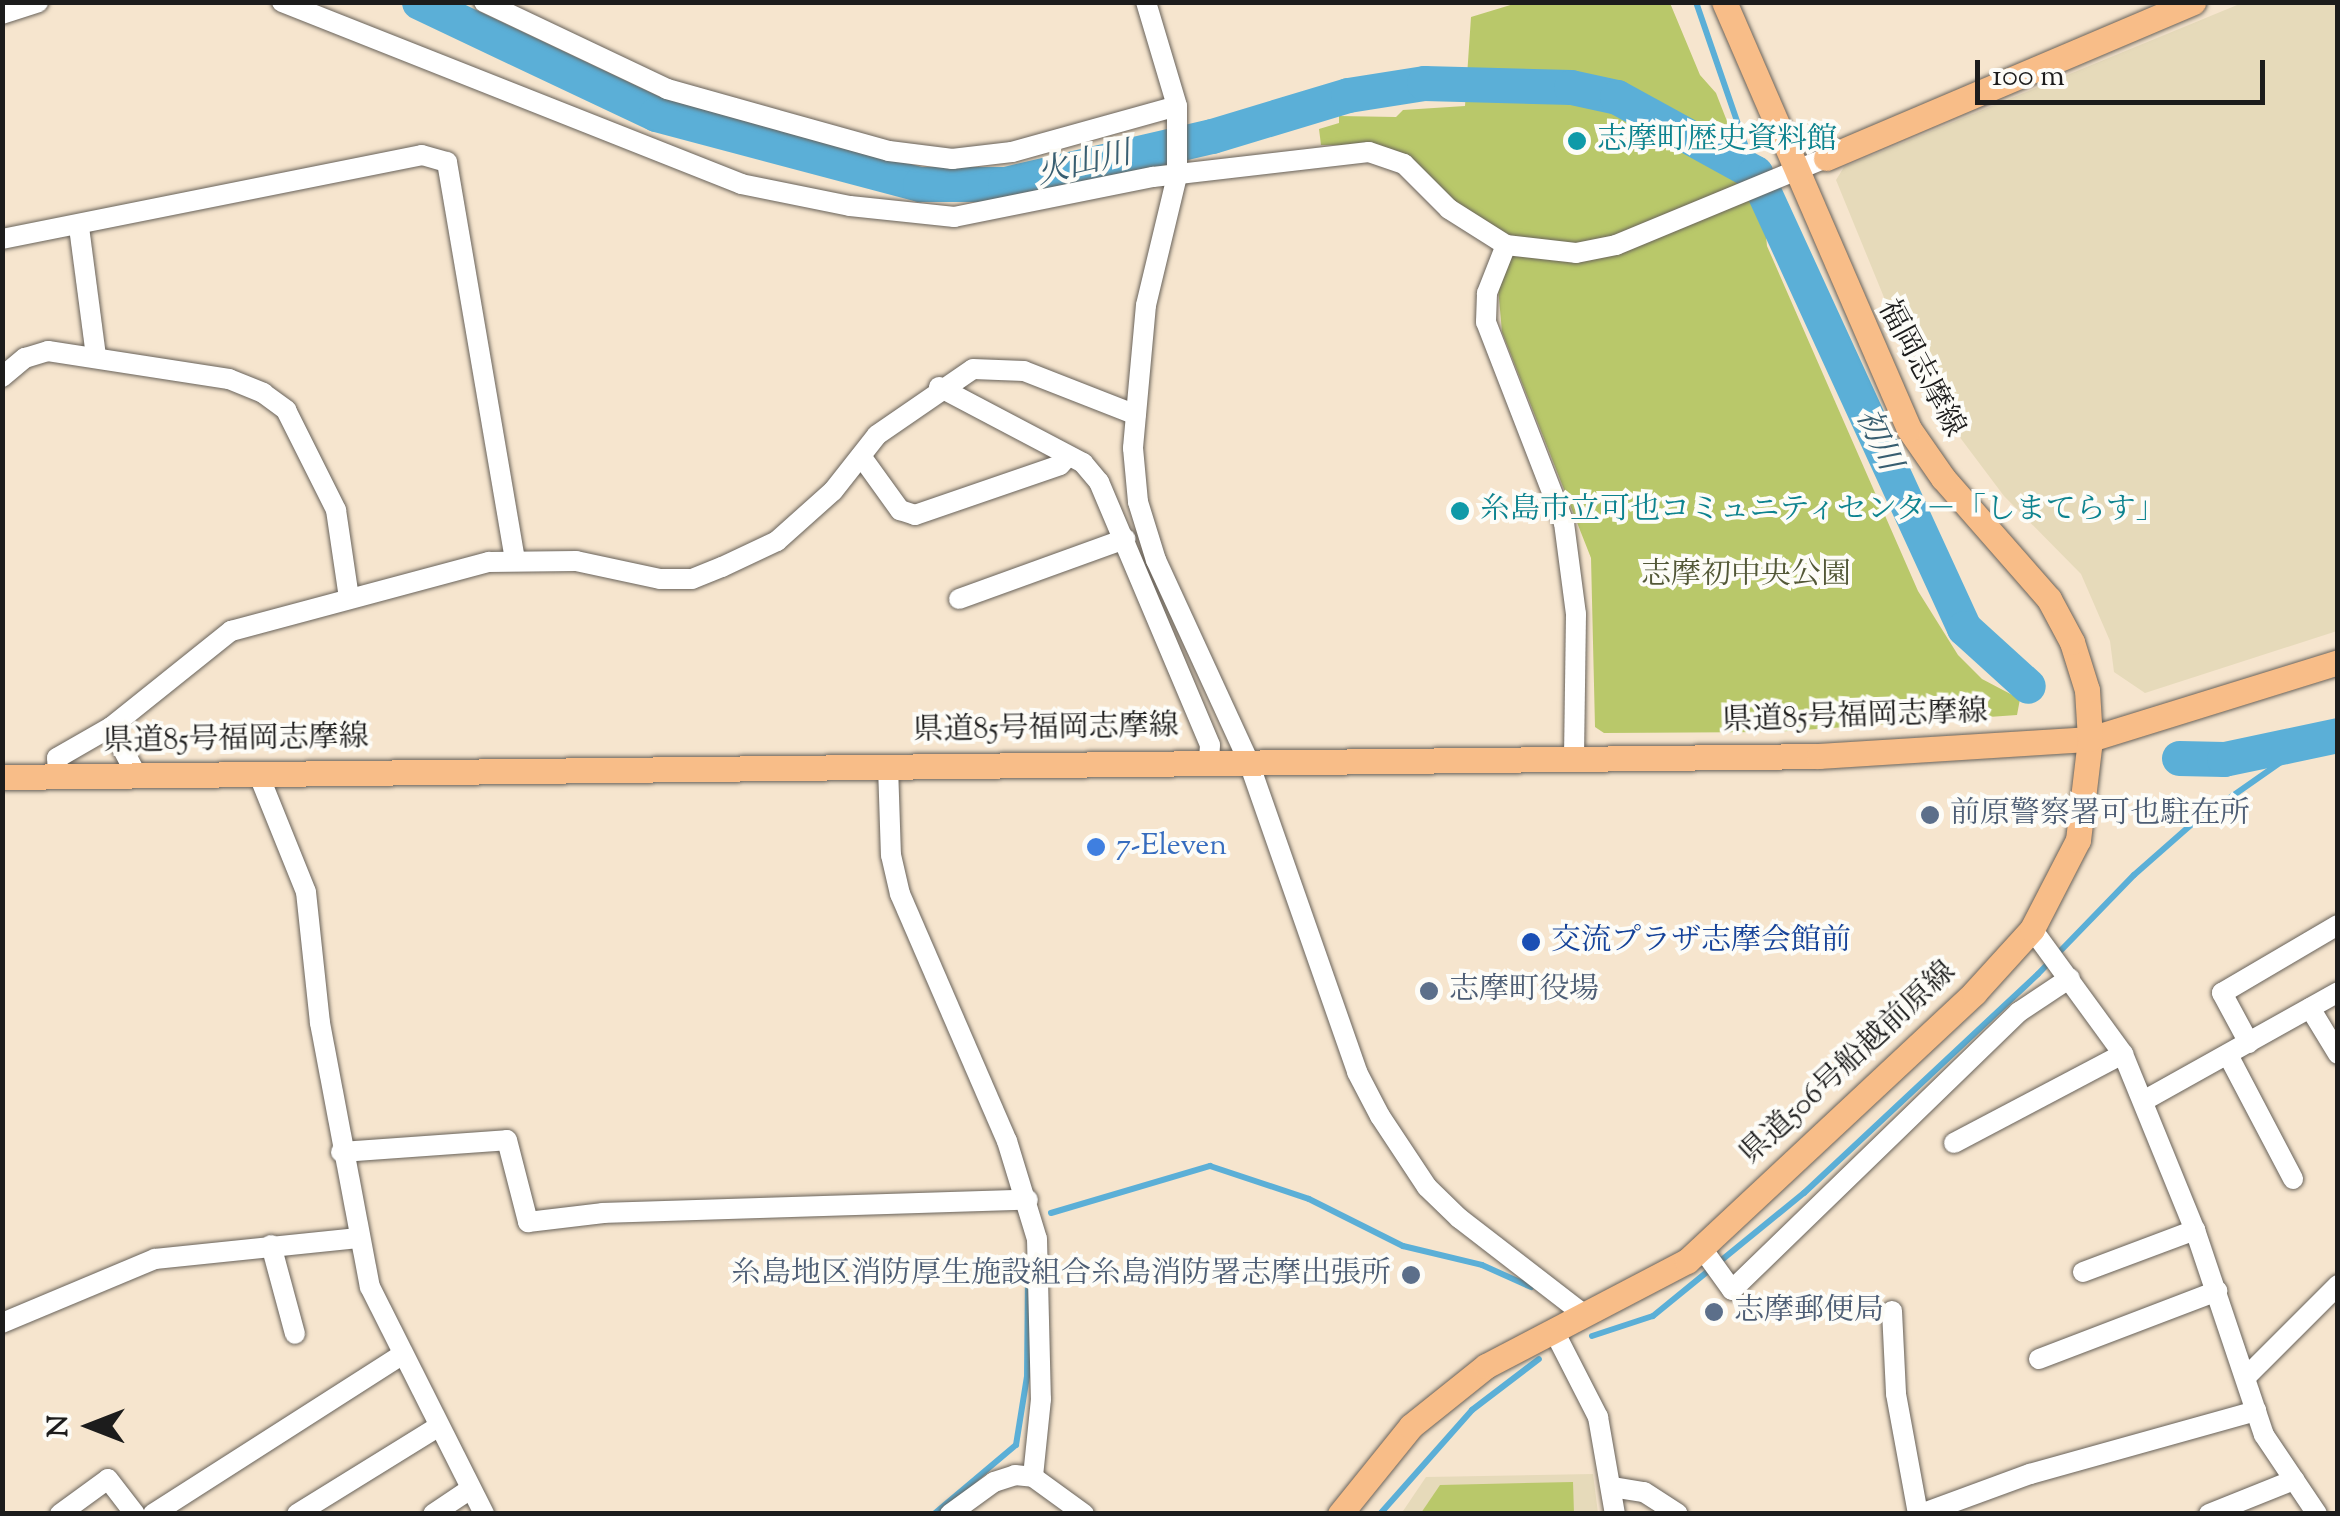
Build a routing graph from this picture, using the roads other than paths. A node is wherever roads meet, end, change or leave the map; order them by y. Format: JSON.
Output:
{"nodes":[{"id":1,"x":38,"y":2,"type":"edge"},
{"id":2,"x":282,"y":2,"type":"edge"},
{"id":3,"x":484,"y":2,"type":"edge"},
{"id":4,"x":1146,"y":2,"type":"edge"},
{"id":5,"x":1724,"y":2,"type":"edge"},
{"id":6,"x":2193,"y":2,"type":"edge"},
{"id":7,"x":2,"y":14,"type":"edge"},
{"id":8,"x":1178,"y":111,"type":"junction"},
{"id":9,"x":1826,"y":158,"type":"joint"},
{"id":10,"x":1794,"y":170,"type":"junction"},
{"id":11,"x":1177,"y":171,"type":"junction"},
{"id":12,"x":79,"y":226,"type":"junction"},
{"id":13,"x":2,"y":239,"type":"edge"},
{"id":14,"x":1506,"y":245,"type":"junction"},
{"id":15,"x":96,"y":356,"type":"junction"},
{"id":16,"x":2,"y":377,"type":"edge"},
{"id":17,"x":939,"y":387,"type":"junction"},
{"id":18,"x":1136,"y":415,"type":"junction"},
{"id":19,"x":860,"y":456,"type":"junction"},
{"id":20,"x":1068,"y":456,"type":"junction"},
{"id":21,"x":1124,"y":540,"type":"junction"},
{"id":22,"x":515,"y":560,"type":"junction"},
{"id":23,"x":350,"y":598,"type":"junction"},
{"id":24,"x":960,"y":599,"type":"dead end"},
{"id":25,"x":2338,"y":662,"type":"edge"},
{"id":26,"x":111,"y":727,"type":"junction"},
{"id":27,"x":2090,"y":739,"type":"junction"},
{"id":28,"x":1574,"y":757,"type":"junction"},
{"id":29,"x":1209,"y":759,"type":"junction"},
{"id":30,"x":1248,"y":760,"type":"junction"},
{"id":31,"x":888,"y":766,"type":"junction"},
{"id":32,"x":258,"y":773,"type":"junction"},
{"id":33,"x":58,"y":776,"type":"junction"},
{"id":34,"x":137,"y":776,"type":"junction"},
{"id":35,"x":2,"y":777,"type":"edge"},
{"id":36,"x":2338,"y":925,"type":"edge"},
{"id":37,"x":2032,"y":929,"type":"junction"},
{"id":38,"x":2067,"y":975,"type":"junction"},
{"id":39,"x":2338,"y":992,"type":"edge"},
{"id":40,"x":2310,"y":1008,"type":"junction"},
{"id":41,"x":2250,"y":1043,"type":"junction"},
{"id":42,"x":2124,"y":1054,"type":"junction"},
{"id":43,"x":2338,"y":1054,"type":"edge"},
{"id":44,"x":2228,"y":1055,"type":"junction"},
{"id":45,"x":2144,"y":1100,"type":"junction"},
{"id":46,"x":1954,"y":1143,"type":"dead end"},
{"id":47,"x":341,"y":1152,"type":"junction"},
{"id":48,"x":2293,"y":1179,"type":"dead end"},
{"id":49,"x":1028,"y":1200,"type":"junction"},
{"id":50,"x":2195,"y":1230,"type":"junction"},
{"id":51,"x":358,"y":1238,"type":"junction"},
{"id":52,"x":271,"y":1245,"type":"junction"},
{"id":53,"x":1701,"y":1247,"type":"junction"},
{"id":54,"x":2083,"y":1272,"type":"dead end"},
{"id":55,"x":2338,"y":1285,"type":"edge"},
{"id":56,"x":2217,"y":1291,"type":"junction"},
{"id":57,"x":1892,"y":1312,"type":"dead end"},
{"id":58,"x":1586,"y":1316,"type":"junction"},
{"id":59,"x":2,"y":1323,"type":"edge"},
{"id":60,"x":1554,"y":1331,"type":"junction"},
{"id":61,"x":294,"y":1334,"type":"dead end"},
{"id":62,"x":400,"y":1356,"type":"junction"},
{"id":63,"x":2039,"y":1359,"type":"dead end"},
{"id":64,"x":2246,"y":1377,"type":"junction"},
{"id":65,"x":2256,"y":1410,"type":"junction"},
{"id":66,"x":436,"y":1428,"type":"junction"},
{"id":67,"x":1033,"y":1476,"type":"junction"},
{"id":68,"x":2294,"y":1480,"type":"junction"},
{"id":69,"x":1612,"y":1487,"type":"junction"},
{"id":70,"x":470,"y":1490,"type":"junction"},
{"id":71,"x":1956,"y":1508,"type":"edge"},
{"id":72,"x":60,"y":1514,"type":"edge"},
{"id":73,"x":134,"y":1514,"type":"edge"},
{"id":74,"x":152,"y":1514,"type":"edge"},
{"id":75,"x":297,"y":1514,"type":"edge"},
{"id":76,"x":433,"y":1514,"type":"edge"},
{"id":77,"x":484,"y":1514,"type":"edge"},
{"id":78,"x":950,"y":1514,"type":"edge"},
{"id":79,"x":1084,"y":1514,"type":"edge"},
{"id":80,"x":1340,"y":1514,"type":"edge"},
{"id":81,"x":1615,"y":1514,"type":"edge"},
{"id":82,"x":1678,"y":1514,"type":"edge"},
{"id":83,"x":1919,"y":1514,"type":"edge"},
{"id":84,"x":2210,"y":1514,"type":"edge"},
{"id":85,"x":2317,"y":1514,"type":"edge"}],
"edges":[{"from":1,"to":7,"type":"street"},
{"from":2,"to":11,"type":"street"},
{"from":3,"to":8,"type":"street"},
{"from":4,"to":8,"type":"street"},
{"from":5,"to":10,"type":"main road","name":"福岡志摩線"},
{"from":6,"to":9,"type":"main road"},
{"from":8,"to":11,"type":"street"},
{"from":9,"to":10,"type":"street"},
{"from":10,"to":14,"type":"street"},
{"from":10,"to":27,"type":"main road","name":"福岡志摩線"},
{"from":11,"to":14,"type":"street"},
{"from":11,"to":18,"type":"street"},
{"from":12,"to":13,"type":"street"},
{"from":12,"to":15,"type":"street"},
{"from":12,"to":22,"type":"street"},
{"from":14,"to":28,"type":"street"},
{"from":15,"to":16,"type":"street"},
{"from":15,"to":23,"type":"street"},
{"from":17,"to":18,"type":"street"},
{"from":17,"to":19,"type":"street"},
{"from":17,"to":20,"type":"street"},
{"from":18,"to":30,"type":"street"},
{"from":19,"to":20,"type":"street"},
{"from":19,"to":22,"type":"street"},
{"from":20,"to":21,"type":"street"},
{"from":21,"to":24,"type":"street"},
{"from":21,"to":29,"type":"street"},
{"from":22,"to":23,"type":"street"},
{"from":23,"to":26,"type":"street"},
{"from":25,"to":27,"type":"main road"},
{"from":26,"to":33,"type":"street"},
{"from":26,"to":34,"type":"street"},
{"from":27,"to":28,"type":"main road","name":"県道85号福岡志摩線"},
{"from":27,"to":37,"type":"main road","name":"県道506号船越前原線"},
{"from":28,"to":30,"type":"main road","name":"県道85号福岡志摩線"},
{"from":29,"to":30,"type":"main road","name":"県道85号福岡志摩線"},
{"from":29,"to":31,"type":"main road","name":"県道85号福岡志摩線"},
{"from":30,"to":58,"type":"street"},
{"from":31,"to":32,"type":"main road","name":"県道85号福岡志摩線"},
{"from":31,"to":49,"type":"street"},
{"from":32,"to":34,"type":"main road","name":"県道85号福岡志摩線"},
{"from":32,"to":47,"type":"street"},
{"from":33,"to":34,"type":"main road","name":"県道85号福岡志摩線"},
{"from":33,"to":35,"type":"main road","name":"県道85号福岡志摩線"},
{"from":36,"to":41,"type":"street"},
{"from":37,"to":38,"type":"street"},
{"from":37,"to":53,"type":"main road","name":"県道506号船越前原線"},
{"from":38,"to":42,"type":"street"},
{"from":38,"to":53,"type":"street"},
{"from":39,"to":40,"type":"street"},
{"from":40,"to":41,"type":"street"},
{"from":40,"to":43,"type":"street"},
{"from":41,"to":44,"type":"street"},
{"from":42,"to":45,"type":"street"},
{"from":42,"to":46,"type":"street"},
{"from":44,"to":45,"type":"street"},
{"from":44,"to":48,"type":"street"},
{"from":45,"to":50,"type":"street"},
{"from":47,"to":49,"type":"street"},
{"from":47,"to":51,"type":"street"},
{"from":49,"to":67,"type":"street"},
{"from":50,"to":54,"type":"street"},
{"from":50,"to":56,"type":"street"},
{"from":51,"to":52,"type":"street"},
{"from":51,"to":62,"type":"street"},
{"from":52,"to":59,"type":"street"},
{"from":52,"to":61,"type":"street"},
{"from":53,"to":58,"type":"main road","name":"県道506号船越前原線"},
{"from":55,"to":64,"type":"street"},
{"from":56,"to":63,"type":"street"},
{"from":56,"to":64,"type":"street"},
{"from":57,"to":83,"type":"street"},
{"from":58,"to":60,"type":"main road","name":"県道506号船越前原線"},
{"from":60,"to":69,"type":"street"},
{"from":60,"to":80,"type":"main road","name":"県道506号船越前原線"},
{"from":62,"to":66,"type":"street"},
{"from":62,"to":74,"type":"street"},
{"from":64,"to":65,"type":"street"},
{"from":65,"to":68,"type":"street"},
{"from":65,"to":71,"type":"street"},
{"from":66,"to":70,"type":"street"},
{"from":66,"to":75,"type":"street"},
{"from":67,"to":78,"type":"street"},
{"from":67,"to":79,"type":"street"},
{"from":68,"to":84,"type":"street"},
{"from":68,"to":85,"type":"street"},
{"from":69,"to":81,"type":"street"},
{"from":69,"to":82,"type":"street"},
{"from":70,"to":76,"type":"street"},
{"from":70,"to":77,"type":"street"},
{"from":71,"to":83,"type":"street"},
{"from":72,"to":73,"type":"street"}]}
